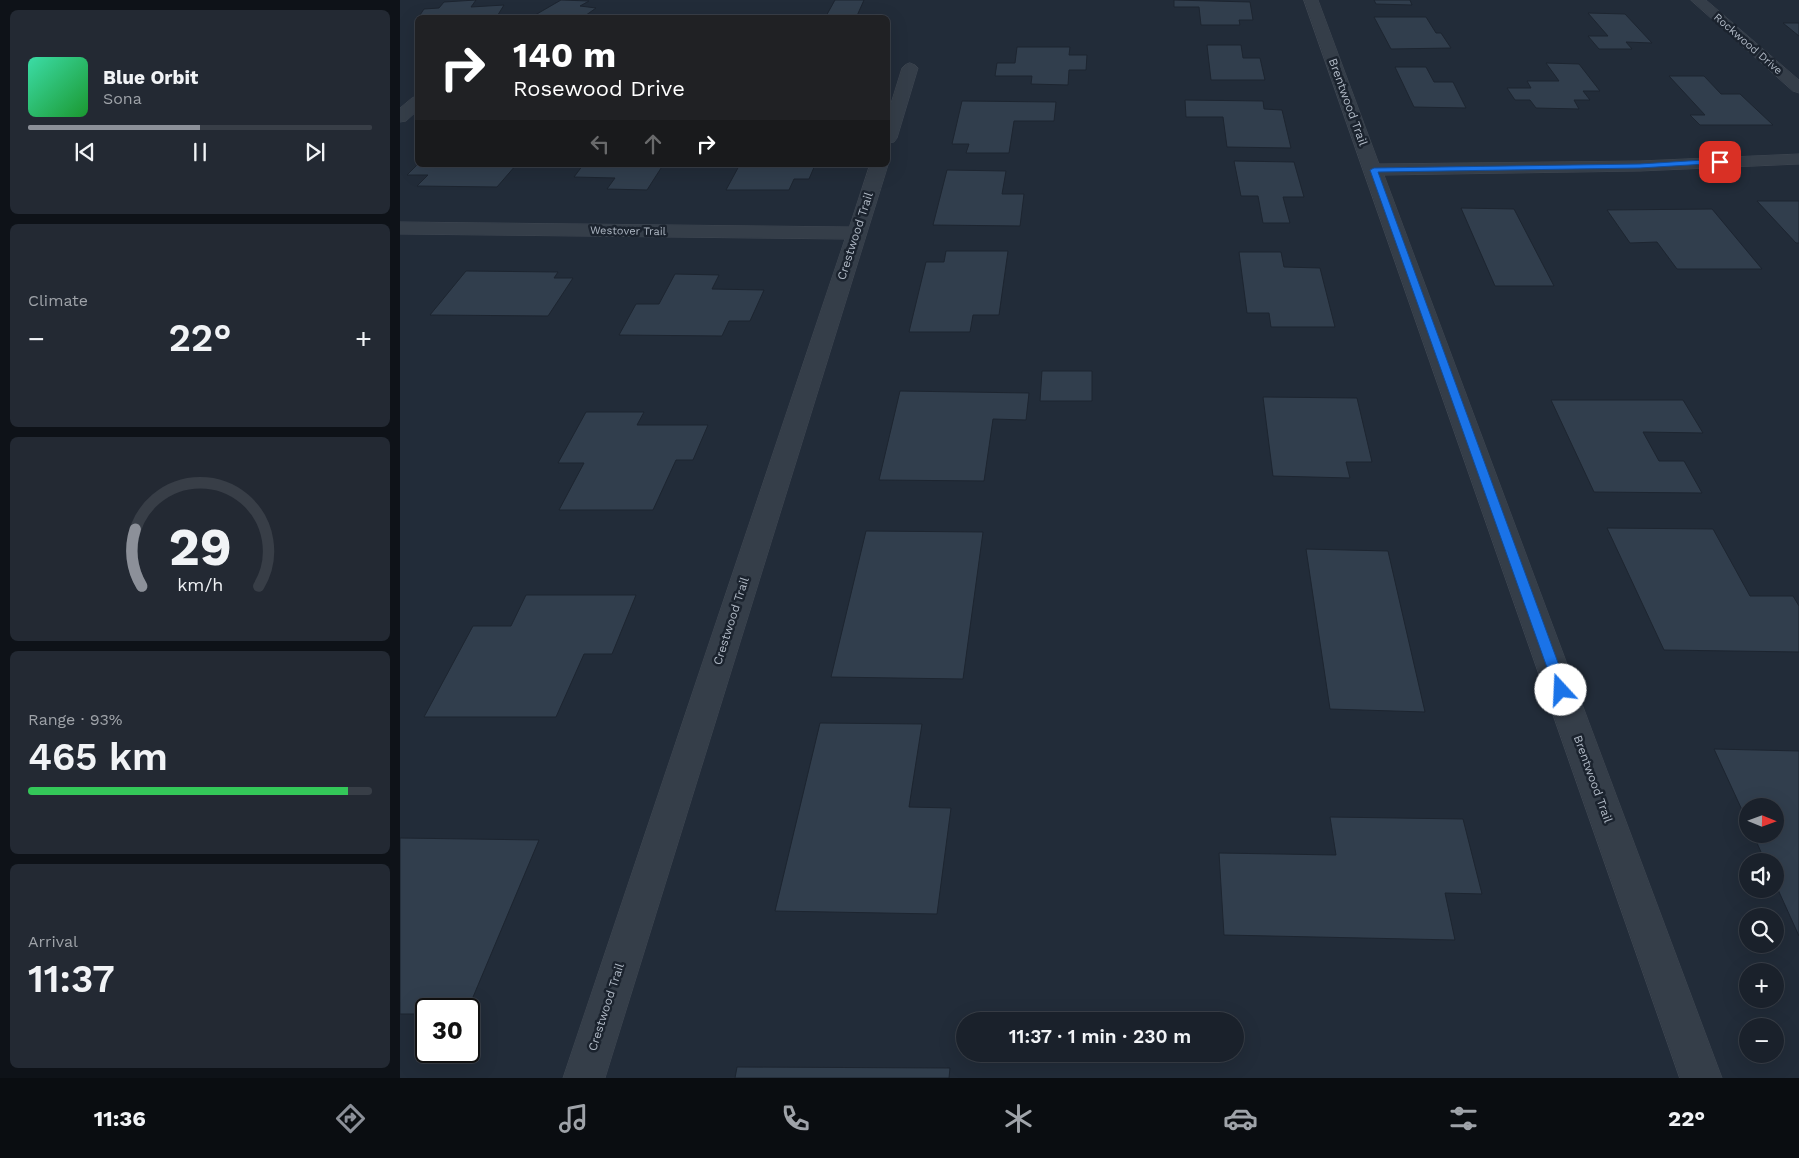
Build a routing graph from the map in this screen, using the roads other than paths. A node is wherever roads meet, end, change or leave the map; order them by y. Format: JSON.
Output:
{"nodes":[{"id":1,"x":1311,"y":0,"type":"edge"},
{"id":2,"x":1698,"y":0,"type":"edge"},
{"id":3,"x":910,"y":68,"type":"dead end"},
{"id":4,"x":1799,"y":88,"type":"edge"},
{"id":5,"x":415,"y":104,"type":"edge"},
{"id":6,"x":400,"y":117,"type":"edge"},
{"id":7,"x":890,"y":132,"type":"edge"},
{"id":8,"x":1799,"y":158,"type":"edge"},
{"id":9,"x":878,"y":167,"type":"edge"},
{"id":10,"x":1374,"y":170,"type":"junction"},
{"id":11,"x":400,"y":228,"type":"edge"},
{"id":12,"x":856,"y":233,"type":"junction"},
{"id":13,"x":584,"y":1078,"type":"edge"},
{"id":14,"x":1701,"y":1078,"type":"edge"}],
"edges":[{"from":1,"to":10,"type":"street","name":"Brentwood Trail"},
{"from":2,"to":4,"type":"street","name":"Rockwood Drive"},
{"from":3,"to":7,"type":"street"},
{"from":5,"to":6,"type":"street"},
{"from":8,"to":10,"type":"street"},
{"from":9,"to":12,"type":"street","name":"Crestwood Trail"},
{"from":10,"to":14,"type":"street","name":"Brentwood Trail"},
{"from":11,"to":12,"type":"street","name":"Westover Trail"},
{"from":12,"to":13,"type":"street","name":"Crestwood Trail"}]}
